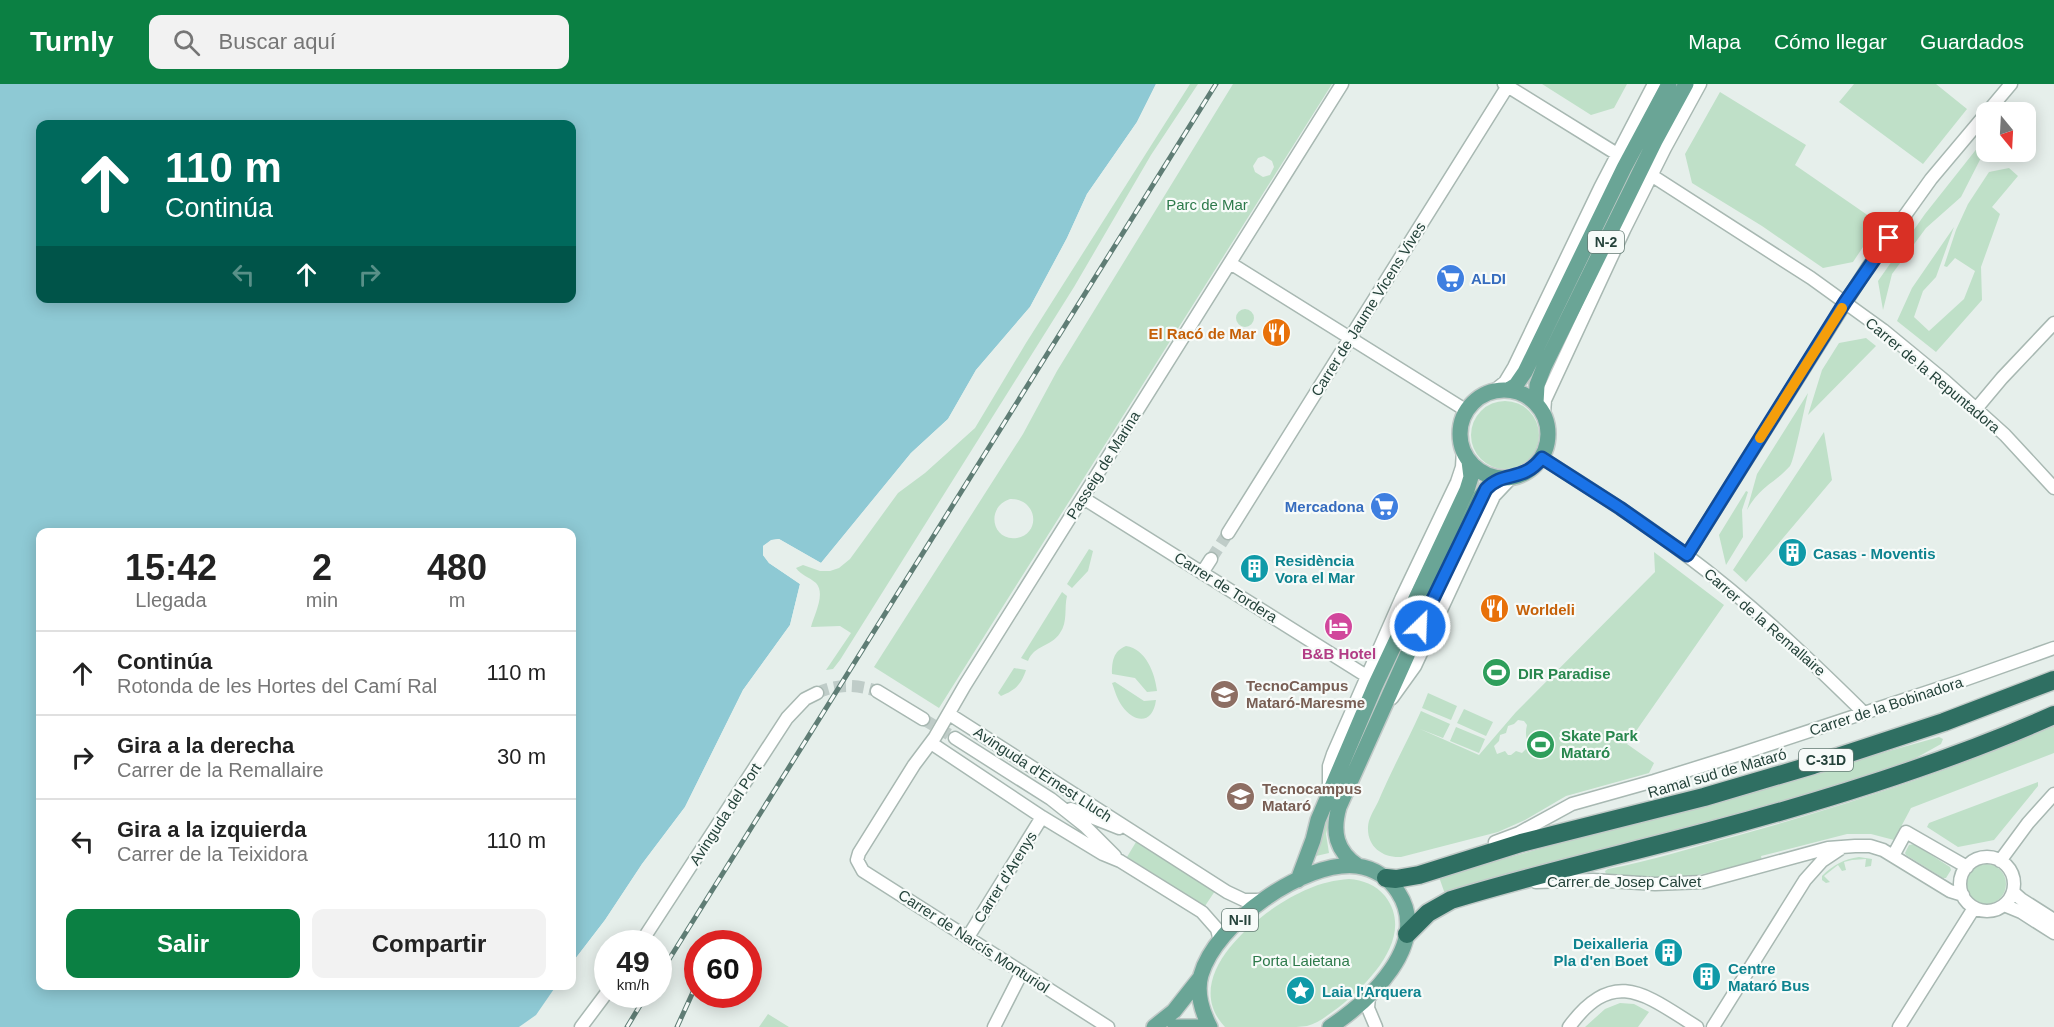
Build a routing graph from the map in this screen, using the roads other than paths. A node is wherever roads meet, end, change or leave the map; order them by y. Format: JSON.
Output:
{"nodes":[{"id":1,"x":1342,"y":84,"type":"edge"},
{"id":2,"x":1654,"y":84,"type":"edge"},
{"id":3,"x":1669,"y":84,"type":"edge"},
{"id":4,"x":1686,"y":84,"type":"edge"},
{"id":5,"x":1700,"y":84,"type":"edge"},
{"id":6,"x":2010,"y":84,"type":"edge"},
{"id":7,"x":1507,"y":85,"type":"edge"},
{"id":8,"x":1617,"y":154,"type":"junction"},
{"id":9,"x":1651,"y":175,"type":"junction"},
{"id":10,"x":1230,"y":263,"type":"junction"},
{"id":11,"x":1845,"y":302,"type":"junction"},
{"id":12,"x":2054,"y":323,"type":"edge"},
{"id":13,"x":1350,"y":338,"type":"junction"},
{"id":14,"x":1501,"y":391,"type":"junction"},
{"id":15,"x":1540,"y":408,"type":"junction"},
{"id":16,"x":1976,"y":408,"type":"junction"},
{"id":17,"x":1467,"y":411,"type":"junction"},
{"id":18,"x":1466,"y":455,"type":"junction"},
{"id":19,"x":1542,"y":458,"type":"junction"},
{"id":20,"x":1507,"y":478,"type":"junction"},
{"id":21,"x":2054,"y":488,"type":"edge"},
{"id":22,"x":1083,"y":498,"type":"junction"},
{"id":23,"x":1228,"y":533,"type":"tunnel mouth"},
{"id":24,"x":1687,"y":555,"type":"junction"},
{"id":25,"x":1211,"y":559,"type":"tunnel mouth"},
{"id":26,"x":1202,"y":573,"type":"junction"},
{"id":27,"x":2054,"y":648,"type":"edge"},
{"id":28,"x":1368,"y":676,"type":"junction"},
{"id":29,"x":2054,"y":680,"type":"edge"},
{"id":30,"x":877,"y":691,"type":"tunnel mouth"},
{"id":31,"x":817,"y":693,"type":"tunnel mouth"},
{"id":32,"x":949,"y":714,"type":"junction"},
{"id":33,"x":1862,"y":714,"type":"junction"},
{"id":34,"x":2054,"y":715,"type":"edge"},
{"id":35,"x":923,"y":719,"type":"tunnel mouth"},
{"id":36,"x":955,"y":738,"type":"tunnel mouth"},
{"id":37,"x":931,"y":743,"type":"junction"},
{"id":38,"x":2054,"y":794,"type":"edge"},
{"id":39,"x":1328,"y":795,"type":"junction"},
{"id":40,"x":1051,"y":799,"type":"junction"},
{"id":41,"x":1042,"y":817,"type":"junction"},
{"id":42,"x":1137,"y":834,"type":"junction"},
{"id":43,"x":863,"y":846,"type":"joint"},
{"id":44,"x":1844,"y":848,"type":"junction"},
{"id":45,"x":1893,"y":856,"type":"junction"},
{"id":46,"x":1120,"y":861,"type":"junction"},
{"id":47,"x":2000,"y":861,"type":"junction"},
{"id":48,"x":1773,"y":864,"type":"junction"},
{"id":49,"x":1450,"y":865,"type":"junction"},
{"id":50,"x":1358,"y":866,"type":"junction"},
{"id":51,"x":1967,"y":867,"type":"junction"},
{"id":52,"x":1386,"y":878,"type":"junction"},
{"id":53,"x":1298,"y":880,"type":"junction"},
{"id":54,"x":1805,"y":880,"type":"junction"},
{"id":55,"x":1508,"y":884,"type":"junction"},
{"id":56,"x":2013,"y":892,"type":"junction"},
{"id":57,"x":1963,"y":896,"type":"junction"},
{"id":58,"x":1264,"y":900,"type":"junction"},
{"id":59,"x":2004,"y":905,"type":"junction"},
{"id":60,"x":1974,"y":908,"type":"junction"},
{"id":61,"x":2054,"y":920,"type":"edge"},
{"id":62,"x":649,"y":930,"type":"edge"},
{"id":63,"x":2054,"y":933,"type":"edge"},
{"id":64,"x":1407,"y":934,"type":"junction"},
{"id":65,"x":968,"y":936,"type":"junction"},
{"id":66,"x":1220,"y":941,"type":"junction"},
{"id":67,"x":1022,"y":972,"type":"junction"},
{"id":68,"x":1200,"y":978,"type":"junction"},
{"id":69,"x":1369,"y":996,"type":"junction"},
{"id":70,"x":595,"y":1008,"type":"edge"},
{"id":71,"x":581,"y":1027,"type":"edge"},
{"id":72,"x":994,"y":1027,"type":"edge"},
{"id":73,"x":1108,"y":1027,"type":"edge"},
{"id":74,"x":1154,"y":1027,"type":"edge"},
{"id":75,"x":1175,"y":1027,"type":"edge"},
{"id":76,"x":1201,"y":1027,"type":"edge"},
{"id":77,"x":1210,"y":1027,"type":"edge"},
{"id":78,"x":1330,"y":1027,"type":"edge"},
{"id":79,"x":1376,"y":1027,"type":"edge"},
{"id":80,"x":1569,"y":1027,"type":"edge"},
{"id":81,"x":1697,"y":1027,"type":"edge"},
{"id":82,"x":1713,"y":1027,"type":"edge"},
{"id":83,"x":1899,"y":1027,"type":"edge"}],
"edges":[{"from":1,"to":10,"type":"street","name":"Passeig de Marina"},
{"from":2,"to":8,"type":"street"},
{"from":3,"to":14,"type":"main road","number":"N-2"},
{"from":4,"to":15,"type":"main road","number":"N-2"},
{"from":5,"to":9,"type":"street"},
{"from":6,"to":11,"type":"street"},
{"from":7,"to":8,"type":"street"},
{"from":7,"to":13,"type":"street","name":"Carrer de Jaume Vicens Vives"},
{"from":8,"to":14,"type":"street"},
{"from":9,"to":11,"type":"street","name":"Carrer de la Repuntadora"},
{"from":9,"to":15,"type":"street"},
{"from":10,"to":13,"type":"street"},
{"from":10,"to":22,"type":"street","name":"Passeig de Marina"},
{"from":11,"to":16,"type":"street","name":"Carrer de la Repuntadora"},
{"from":11,"to":24,"type":"street"},
{"from":12,"to":16,"type":"street"},
{"from":13,"to":17,"type":"street"},
{"from":13,"to":23,"type":"street","name":"Carrer de Jaume Vicens Vives"},
{"from":14,"to":15,"type":"main road"},
{"from":14,"to":17,"type":"main road"},
{"from":15,"to":19,"type":"main road"},
{"from":16,"to":21,"type":"street","name":"Carrer de la Repuntadora"},
{"from":17,"to":18,"type":"main road"},
{"from":18,"to":20,"type":"main road"},
{"from":18,"to":28,"type":"street"},
{"from":18,"to":39,"type":"main road"},
{"from":19,"to":20,"type":"main road"},
{"from":19,"to":24,"type":"street","name":"Carrer de la Remallaire"},
{"from":20,"to":50,"type":"main road"},
{"from":22,"to":26,"type":"street","name":"Carrer de Tordera"},
{"from":22,"to":32,"type":"street","name":"Passeig de Marina"},
{"from":24,"to":33,"type":"street","name":"Carrer de la Remallaire"},
{"from":25,"to":26,"type":"street"},
{"from":26,"to":28,"type":"street","name":"Carrer de Tordera"},
{"from":27,"to":33,"type":"street","name":"Carrer de la Bobinadora"},
{"from":28,"to":39,"type":"street"},
{"from":29,"to":49,"type":"highway","name":"Ramal sud de Mataró","number":"C-31D"},
{"from":30,"to":35,"type":"street"},
{"from":31,"to":62,"type":"street","name":"Avinguda del Port"},
{"from":32,"to":37,"type":"street","name":"Passeig de Marina"},
{"from":32,"to":42,"type":"street","name":"Avinguda d'Ernest Lluch"},
{"from":33,"to":49,"type":"street","name":"Carrer de la Bobinadora"},
{"from":34,"to":55,"type":"highway","number":"C-31D"},
{"from":36,"to":40,"type":"street","name":"Avinguda d'Ernest Lluch"},
{"from":37,"to":41,"type":"street","name":"Avinguda d'Ernest Lluch"},
{"from":37,"to":43,"type":"street","name":"Passeig de Marina"},
{"from":38,"to":47,"type":"street"},
{"from":39,"to":53,"type":"main road"},
{"from":40,"to":42,"type":"street","name":"Avinguda d'Ernest Lluch"},
{"from":40,"to":46,"type":"street","name":"Avinguda d'Ernest Lluch"},
{"from":41,"to":46,"type":"street","name":"Avinguda d'Ernest Lluch"},
{"from":41,"to":65,"type":"street","name":"Carrer d'Arenys"},
{"from":42,"to":58,"type":"street","name":"Avinguda d'Ernest Lluch"},
{"from":43,"to":65,"type":"street","name":"Carrer de Narcís Monturiol"},
{"from":44,"to":45,"type":"street","name":"Carrer de Josep Calvet"},
{"from":44,"to":48,"type":"street","name":"Carrer de Josep Calvet"},
{"from":44,"to":54,"type":"street"},
{"from":45,"to":51,"type":"street"},
{"from":45,"to":57,"type":"street","name":"Carrer de Josep Calvet"},
{"from":46,"to":66,"type":"street","name":"Avinguda d'Ernest Lluch"},
{"from":47,"to":51,"type":"street"},
{"from":47,"to":56,"type":"street"},
{"from":48,"to":54,"type":"street","name":"Carrer de Josep Calvet"},
{"from":48,"to":55,"type":"street","name":"Carrer de Josep Calvet"},
{"from":49,"to":52,"type":"highway"},
{"from":50,"to":52,"type":"main road","number":"N-II"},
{"from":50,"to":53,"type":"main road","number":"N-II"},
{"from":51,"to":57,"type":"street"},
{"from":52,"to":64,"type":"main road"},
{"from":53,"to":58,"type":"main road","number":"N-II"},
{"from":54,"to":82,"type":"street"},
{"from":55,"to":64,"type":"highway","number":"C-31D"},
{"from":56,"to":59,"type":"street"},
{"from":56,"to":61,"type":"street"},
{"from":57,"to":60,"type":"street"},
{"from":58,"to":66,"type":"main road","number":"N-II"},
{"from":59,"to":60,"type":"street"},
{"from":59,"to":63,"type":"street"},
{"from":60,"to":83,"type":"street"},
{"from":64,"to":69,"type":"main road"},
{"from":65,"to":67,"type":"street","name":"Carrer de Narcís Monturiol"},
{"from":66,"to":68,"type":"main road","number":"N-II"},
{"from":67,"to":72,"type":"street"},
{"from":67,"to":73,"type":"street","name":"Carrer de Narcís Monturiol"},
{"from":68,"to":74,"type":"main road"},
{"from":68,"to":77,"type":"main road"},
{"from":69,"to":78,"type":"main road"},
{"from":69,"to":79,"type":"street"},
{"from":70,"to":71,"type":"street"},
{"from":75,"to":76,"type":"main road"},
{"from":80,"to":81,"type":"street"}]}
